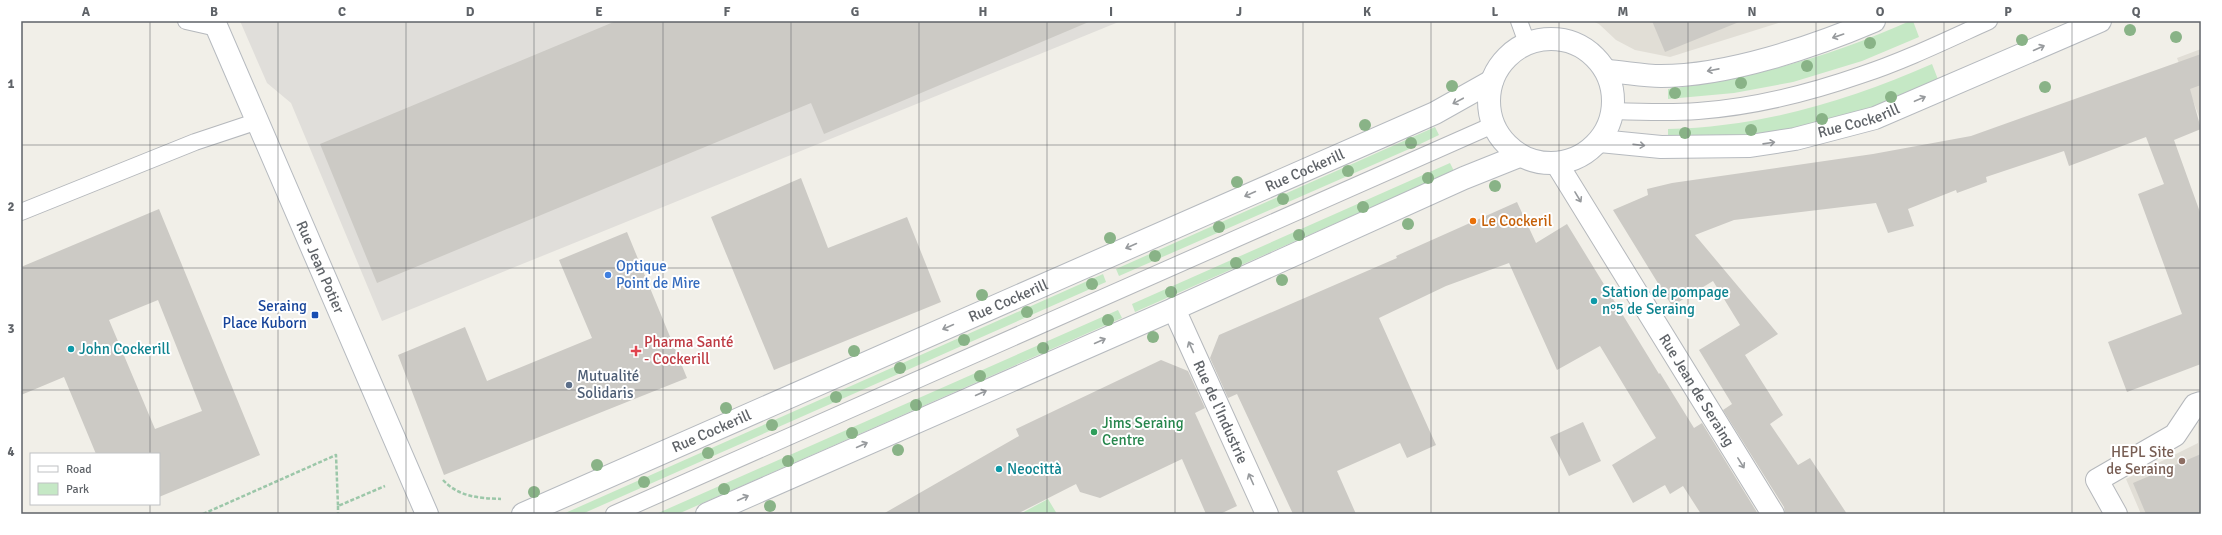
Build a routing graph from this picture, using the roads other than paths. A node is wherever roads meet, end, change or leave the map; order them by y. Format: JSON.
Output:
{"nodes":[{"id":1,"x":186,"y":21,"type":"edge"},
{"id":2,"x":1519,"y":21,"type":"edge"},
{"id":3,"x":1874,"y":21,"type":"edge"},
{"id":4,"x":1989,"y":21,"type":"edge"},
{"id":5,"x":2100,"y":21,"type":"edge"},
{"id":6,"x":215,"y":25,"type":"edge"},
{"id":7,"x":1527,"y":43,"type":"junction"},
{"id":8,"x":1606,"y":71,"type":"junction"},
{"id":9,"x":1492,"y":81,"type":"junction"},
{"id":10,"x":1614,"y":111,"type":"junction"},
{"id":11,"x":258,"y":120,"type":"junction"},
{"id":12,"x":1493,"y":125,"type":"junction"},
{"id":13,"x":1600,"y":141,"type":"junction"},
{"id":14,"x":1519,"y":156,"type":"junction"},
{"id":15,"x":1557,"y":164,"type":"junction"},
{"id":16,"x":21,"y":212,"type":"edge"},
{"id":17,"x":1174,"y":309,"type":"junction"},
{"id":18,"x":2201,"y":403,"type":"edge"},
{"id":19,"x":427,"y":514,"type":"edge"},
{"id":20,"x":523,"y":514,"type":"edge"},
{"id":21,"x":614,"y":514,"type":"edge"},
{"id":22,"x":707,"y":514,"type":"edge"},
{"id":23,"x":1267,"y":514,"type":"edge"},
{"id":24,"x":1773,"y":514,"type":"edge"},
{"id":25,"x":2116,"y":514,"type":"edge"}],
"edges":[{"from":1,"to":6,"type":"lane"},
{"from":2,"to":7,"type":"lane"},
{"from":3,"to":8,"type":"main road","one_way":true},
{"from":4,"to":10,"type":"lane"},
{"from":13,"to":5,"type":"main road","name":"Rue Cockerill","one_way":true},
{"from":6,"to":11,"type":"main road","name":"Rue Jean Potier"},
{"from":7,"to":8,"type":"main road"},
{"from":7,"to":9,"type":"main road"},
{"from":8,"to":10,"type":"main road"},
{"from":9,"to":12,"type":"main road"},
{"from":9,"to":20,"type":"main road","name":"Rue Cockerill","one_way":true},
{"from":10,"to":13,"type":"main road"},
{"from":11,"to":16,"type":"lane"},
{"from":11,"to":19,"type":"main road","name":"Rue Jean Potier"},
{"from":12,"to":14,"type":"main road"},
{"from":12,"to":21,"type":"lane"},
{"from":13,"to":15,"type":"main road"},
{"from":14,"to":15,"type":"main road"},
{"from":14,"to":17,"type":"main road"},
{"from":15,"to":24,"type":"main road","name":"Rue Jean de Seraing","one_way":true},
{"from":22,"to":17,"type":"main road","one_way":true},
{"from":23,"to":17,"type":"main road","name":"Rue de l'Industrie","one_way":true},
{"from":18,"to":25,"type":"main road"}]}
